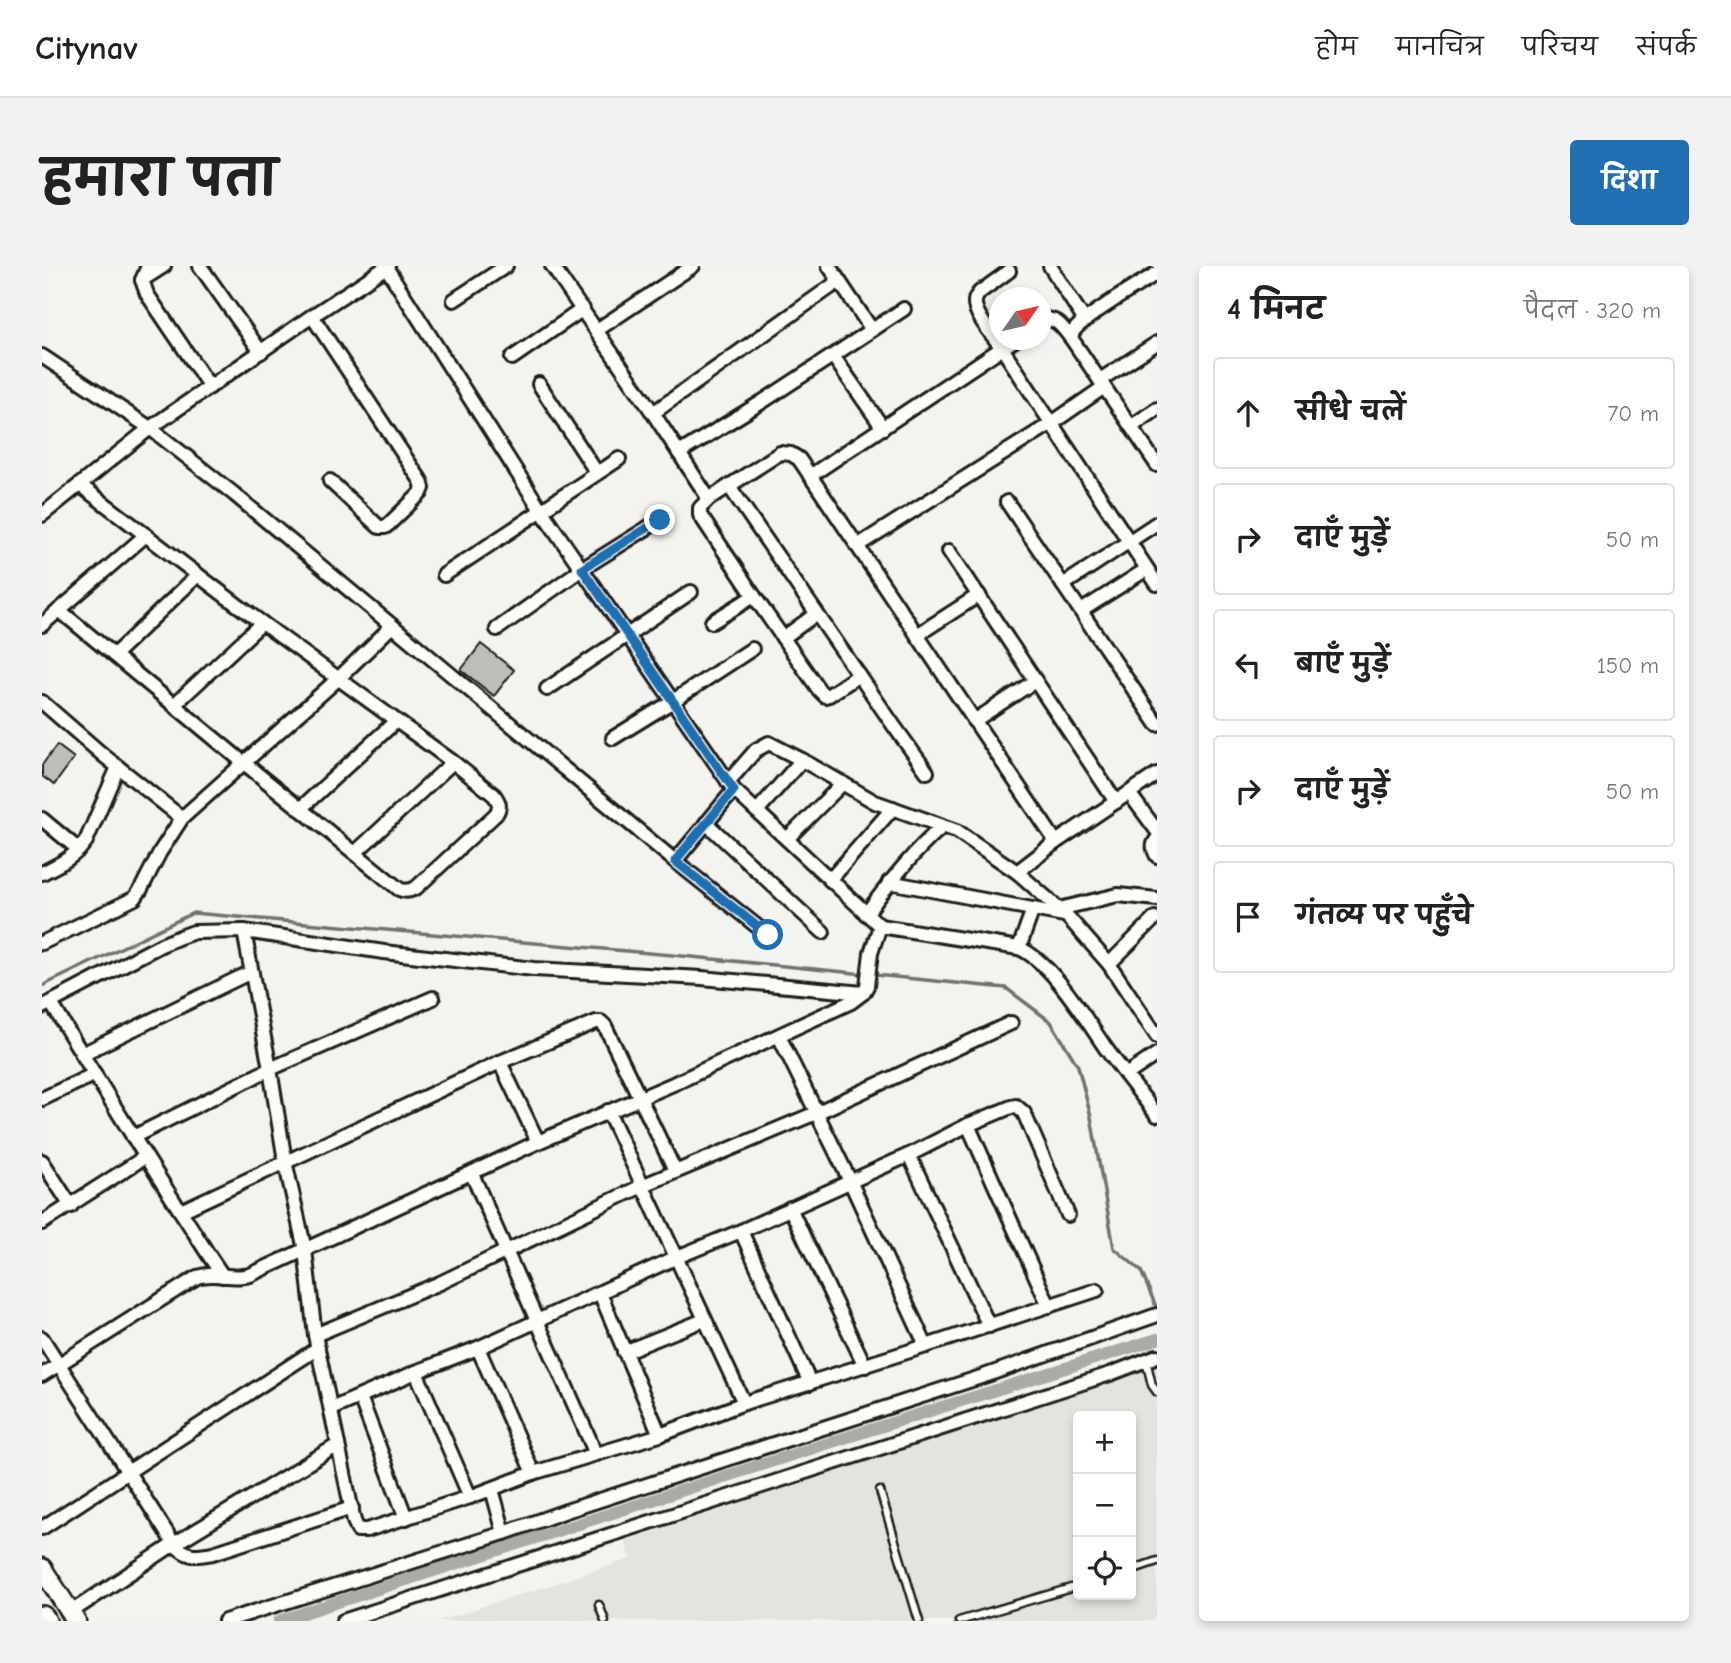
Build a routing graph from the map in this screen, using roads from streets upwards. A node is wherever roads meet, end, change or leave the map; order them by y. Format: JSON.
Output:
{"nodes":[{"id":1,"x":148,"y":266,"type":"edge"},
{"id":2,"x":164,"y":266,"type":"edge"},
{"id":3,"x":200,"y":266,"type":"edge"},
{"id":4,"x":506,"y":266,"type":"edge"},
{"id":5,"x":552,"y":266,"type":"edge"},
{"id":6,"x":693,"y":266,"type":"edge"},
{"id":7,"x":829,"y":266,"type":"edge"},
{"id":8,"x":1051,"y":266,"type":"edge"},
{"id":9,"x":387,"y":267,"type":"edge"},
{"id":10,"x":1009,"y":271,"type":"dead end"},
{"id":11,"x":1157,"y":273,"type":"edge"},
{"id":12,"x":142,"y":281,"type":"junction"},
{"id":13,"x":839,"y":281,"type":"junction"},
{"id":14,"x":454,"y":300,"type":"dead end"},
{"id":15,"x":583,"y":309,"type":"junction"},
{"id":16,"x":904,"y":309,"type":"dead end"},
{"id":17,"x":312,"y":316,"type":"junction"},
{"id":18,"x":1052,"y":319,"type":"edge"},
{"id":19,"x":1085,"y":321,"type":"junction"},
{"id":20,"x":989,"y":328,"type":"edge"},
{"id":21,"x":597,"y":330,"type":"junction"},
{"id":22,"x":872,"y":330,"type":"junction"},
{"id":23,"x":1071,"y":338,"type":"junction"},
{"id":24,"x":1157,"y":342,"type":"edge"},
{"id":25,"x":999,"y":350,"type":"edge"},
{"id":26,"x":1003,"y":350,"type":"edge"},
{"id":27,"x":261,"y":352,"type":"junction"},
{"id":28,"x":42,"y":356,"type":"edge"},
{"id":29,"x":833,"y":356,"type":"junction"},
{"id":30,"x":512,"y":358,"type":"dead end"},
{"id":31,"x":539,"y":384,"type":"dead end"},
{"id":32,"x":1102,"y":384,"type":"junction"},
{"id":33,"x":210,"y":387,"type":"junction"},
{"id":34,"x":1157,"y":409,"type":"edge"},
{"id":35,"x":653,"y":413,"type":"junction"},
{"id":36,"x":1052,"y":423,"type":"junction"},
{"id":37,"x":1132,"y":426,"type":"junction"},
{"id":38,"x":150,"y":428,"type":"junction"},
{"id":39,"x":883,"y":428,"type":"junction"},
{"id":40,"x":679,"y":453,"type":"junction"},
{"id":41,"x":619,"y":459,"type":"dead end"},
{"id":42,"x":1157,"y":465,"type":"edge"},
{"id":43,"x":597,"y":473,"type":"junction"},
{"id":44,"x":810,"y":476,"type":"junction"},
{"id":45,"x":330,"y":481,"type":"dead end"},
{"id":46,"x":80,"y":485,"type":"junction"},
{"id":47,"x":729,"y":486,"type":"junction"},
{"id":48,"x":709,"y":499,"type":"junction"},
{"id":49,"x":1007,"y":502,"type":"dead end"},
{"id":50,"x":541,"y":510,"type":"junction"},
{"id":51,"x":42,"y":515,"type":"edge"},
{"id":52,"x":660,"y":520,"type":"dead end"},
{"id":53,"x":1157,"y":523,"type":"edge"},
{"id":54,"x":146,"y":535,"type":"junction"},
{"id":55,"x":1129,"y":542,"type":"junction"},
{"id":56,"x":857,"y":546,"type":"junction"},
{"id":57,"x":949,"y":551,"type":"dead end"},
{"id":58,"x":582,"y":569,"type":"junction"},
{"id":59,"x":1147,"y":569,"type":"junction"},
{"id":60,"x":198,"y":575,"type":"junction"},
{"id":61,"x":444,"y":575,"type":"dead end"},
{"id":62,"x":1157,"y":584,"type":"edge"},
{"id":63,"x":1063,"y":585,"type":"junction"},
{"id":64,"x":691,"y":592,"type":"dead end"},
{"id":65,"x":979,"y":595,"type":"junction"},
{"id":66,"x":754,"y":596,"type":"junction"},
{"id":67,"x":59,"y":610,"type":"junction"},
{"id":68,"x":1080,"y":611,"type":"junction"},
{"id":69,"x":817,"y":614,"type":"junction"},
{"id":70,"x":712,"y":622,"type":"dead end"},
{"id":71,"x":262,"y":623,"type":"junction"},
{"id":72,"x":42,"y":625,"type":"edge"},
{"id":73,"x":392,"y":626,"type":"junction"},
{"id":74,"x":497,"y":629,"type":"dead end"},
{"id":75,"x":626,"y":634,"type":"junction"},
{"id":76,"x":917,"y":635,"type":"junction"},
{"id":77,"x":783,"y":638,"type":"junction"},
{"id":78,"x":752,"y":649,"type":"dead end"},
{"id":79,"x":114,"y":655,"type":"junction"},
{"id":80,"x":859,"y":675,"type":"junction"},
{"id":81,"x":339,"y":678,"type":"junction"},
{"id":82,"x":1035,"y":681,"type":"junction"},
{"id":83,"x":547,"y":689,"type":"dead end"},
{"id":84,"x":673,"y":701,"type":"junction"},
{"id":85,"x":42,"y":702,"type":"edge"},
{"id":86,"x":174,"y":705,"type":"junction"},
{"id":87,"x":396,"y":721,"type":"junction"},
{"id":88,"x":974,"y":721,"type":"junction"},
{"id":89,"x":1157,"y":724,"type":"edge"},
{"id":90,"x":613,"y":738,"type":"dead end"},
{"id":91,"x":802,"y":760,"type":"junction"},
{"id":92,"x":453,"y":762,"type":"junction"},
{"id":93,"x":244,"y":763,"type":"junction"},
{"id":94,"x":118,"y":767,"type":"junction"},
{"id":95,"x":927,"y":772,"type":"dead end"},
{"id":96,"x":1157,"y":774,"type":"edge"},
{"id":97,"x":843,"y":783,"type":"junction"},
{"id":98,"x":731,"y":786,"type":"junction"},
{"id":99,"x":1129,"y":793,"type":"junction"},
{"id":100,"x":1116,"y":802,"type":"junction"},
{"id":101,"x":893,"y":808,"type":"junction"},
{"id":102,"x":300,"y":809,"type":"junction"},
{"id":103,"x":757,"y":811,"type":"junction"},
{"id":104,"x":182,"y":818,"type":"junction"},
{"id":105,"x":42,"y":819,"type":"edge"},
{"id":106,"x":706,"y":823,"type":"junction"},
{"id":107,"x":943,"y":826,"type":"junction"},
{"id":108,"x":1157,"y":831,"type":"edge"},
{"id":109,"x":787,"y":839,"type":"junction"},
{"id":110,"x":1157,"y":839,"type":"edge"},
{"id":111,"x":1056,"y":842,"type":"junction"},
{"id":112,"x":79,"y":850,"type":"junction"},
{"id":113,"x":356,"y":852,"type":"junction"},
{"id":114,"x":1157,"y":856,"type":"edge"},
{"id":115,"x":675,"y":861,"type":"junction"},
{"id":116,"x":1017,"y":872,"type":"junction"},
{"id":117,"x":42,"y":873,"type":"edge"},
{"id":118,"x":831,"y":880,"type":"junction"},
{"id":119,"x":889,"y":882,"type":"junction"},
{"id":120,"x":1157,"y":899,"type":"edge"},
{"id":121,"x":1033,"y":909,"type":"junction"},
{"id":122,"x":1063,"y":912,"type":"junction"},
{"id":123,"x":866,"y":914,"type":"junction"},
{"id":124,"x":1155,"y":918,"type":"dead end"},
{"id":125,"x":880,"y":926,"type":"junction"},
{"id":126,"x":244,"y":931,"type":"junction"},
{"id":127,"x":823,"y":932,"type":"dead end"},
{"id":128,"x":768,"y":935,"type":"dead end"},
{"id":129,"x":42,"y":943,"type":"edge"},
{"id":130,"x":1019,"y":948,"type":"junction"},
{"id":131,"x":1109,"y":964,"type":"junction"},
{"id":132,"x":251,"y":972,"type":"junction"},
{"id":133,"x":865,"y":989,"type":"junction"},
{"id":134,"x":433,"y":998,"type":"dead end"},
{"id":135,"x":47,"y":1005,"type":"edge"},
{"id":136,"x":1011,"y":1023,"type":"dead end"},
{"id":137,"x":779,"y":1036,"type":"junction"},
{"id":138,"x":1157,"y":1037,"type":"edge"},
{"id":139,"x":82,"y":1054,"type":"junction"},
{"id":140,"x":1157,"y":1054,"type":"edge"},
{"id":141,"x":500,"y":1062,"type":"junction"},
{"id":142,"x":270,"y":1069,"type":"junction"},
{"id":143,"x":95,"y":1074,"type":"junction"},
{"id":144,"x":1126,"y":1075,"type":"junction"},
{"id":145,"x":640,"y":1097,"type":"junction"},
{"id":146,"x":42,"y":1099,"type":"edge"},
{"id":147,"x":608,"y":1111,"type":"junction"},
{"id":148,"x":816,"y":1114,"type":"junction"},
{"id":149,"x":1157,"y":1115,"type":"edge"},
{"id":150,"x":968,"y":1125,"type":"junction"},
{"id":151,"x":132,"y":1138,"type":"junction"},
{"id":152,"x":538,"y":1142,"type":"junction"},
{"id":153,"x":908,"y":1155,"type":"junction"},
{"id":154,"x":145,"y":1157,"type":"junction"},
{"id":155,"x":42,"y":1161,"type":"edge"},
{"id":156,"x":285,"y":1161,"type":"junction"},
{"id":157,"x":675,"y":1171,"type":"junction"},
{"id":158,"x":472,"y":1174,"type":"junction"},
{"id":159,"x":850,"y":1181,"type":"junction"},
{"id":160,"x":644,"y":1185,"type":"junction"},
{"id":161,"x":71,"y":1206,"type":"junction"},
{"id":162,"x":790,"y":1208,"type":"junction"},
{"id":163,"x":181,"y":1211,"type":"junction"},
{"id":164,"x":1068,"y":1215,"type":"dead end"},
{"id":165,"x":42,"y":1223,"type":"edge"},
{"id":166,"x":741,"y":1231,"type":"junction"},
{"id":167,"x":305,"y":1250,"type":"junction"},
{"id":168,"x":506,"y":1252,"type":"junction"},
{"id":169,"x":677,"y":1257,"type":"junction"},
{"id":170,"x":223,"y":1276,"type":"junction"},
{"id":171,"x":1097,"y":1290,"type":"dead end"},
{"id":172,"x":600,"y":1293,"type":"junction"},
{"id":173,"x":1049,"y":1306,"type":"junction"},
{"id":174,"x":1157,"y":1315,"type":"edge"},
{"id":175,"x":537,"y":1320,"type":"junction"},
{"id":176,"x":704,"y":1320,"type":"junction"},
{"id":177,"x":989,"y":1326,"type":"junction"},
{"id":178,"x":315,"y":1335,"type":"junction"},
{"id":179,"x":42,"y":1338,"type":"edge"},
{"id":180,"x":926,"y":1346,"type":"junction"},
{"id":181,"x":318,"y":1348,"type":"junction"},
{"id":182,"x":478,"y":1348,"type":"junction"},
{"id":183,"x":624,"y":1352,"type":"junction"},
{"id":184,"x":1152,"y":1358,"type":"edge"},
{"id":185,"x":60,"y":1364,"type":"junction"},
{"id":186,"x":865,"y":1366,"type":"junction"},
{"id":187,"x":416,"y":1372,"type":"junction"},
{"id":188,"x":42,"y":1375,"type":"edge"},
{"id":189,"x":810,"y":1383,"type":"junction"},
{"id":190,"x":359,"y":1397,"type":"junction"},
{"id":191,"x":744,"y":1403,"type":"junction"},
{"id":192,"x":331,"y":1409,"type":"junction"},
{"id":193,"x":660,"y":1435,"type":"junction"},
{"id":194,"x":338,"y":1445,"type":"junction"},
{"id":195,"x":596,"y":1454,"type":"junction"},
{"id":196,"x":129,"y":1472,"type":"junction"},
{"id":197,"x":533,"y":1473,"type":"junction"},
{"id":198,"x":492,"y":1489,"type":"junction"},
{"id":199,"x":470,"y":1497,"type":"junction"},
{"id":200,"x":352,"y":1508,"type":"junction"},
{"id":201,"x":406,"y":1518,"type":"junction"},
{"id":202,"x":42,"y":1528,"type":"edge"},
{"id":203,"x":504,"y":1533,"type":"junction"},
{"id":204,"x":174,"y":1544,"type":"junction"},
{"id":205,"x":42,"y":1568,"type":"edge"},
{"id":206,"x":73,"y":1617,"type":"edge"},
{"id":207,"x":225,"y":1621,"type":"edge"},
{"id":208,"x":343,"y":1621,"type":"edge"}],
"edges":[{"from":1,"to":12,"type":"street"},
{"from":2,"to":12,"type":"street"},
{"from":3,"to":27,"type":"street"},
{"from":4,"to":14,"type":"street"},
{"from":5,"to":15,"type":"street"},
{"from":6,"to":21,"type":"street"},
{"from":7,"to":13,"type":"street"},
{"from":8,"to":19,"type":"street"},
{"from":9,"to":17,"type":"street"},
{"from":9,"to":50,"type":"street"},
{"from":10,"to":20,"type":"street"},
{"from":11,"to":19,"type":"street"},
{"from":12,"to":33,"type":"street"},
{"from":13,"to":22,"type":"street"},
{"from":13,"to":35,"type":"street"},
{"from":15,"to":21,"type":"street"},
{"from":15,"to":30,"type":"street"},
{"from":16,"to":22,"type":"street"},
{"from":17,"to":27,"type":"street"},
{"from":17,"to":45,"type":"street"},
{"from":18,"to":23,"type":"street"},
{"from":19,"to":23,"type":"street"},
{"from":21,"to":35,"type":"street"},
{"from":22,"to":29,"type":"street"},
{"from":23,"to":32,"type":"street"},
{"from":24,"to":32,"type":"street"},
{"from":25,"to":39,"type":"street"},
{"from":26,"to":36,"type":"street"},
{"from":27,"to":33,"type":"street"},
{"from":28,"to":38,"type":"street"},
{"from":29,"to":39,"type":"street"},
{"from":29,"to":40,"type":"street"},
{"from":31,"to":43,"type":"street"},
{"from":32,"to":36,"type":"street"},
{"from":32,"to":37,"type":"street"},
{"from":33,"to":38,"type":"street"},
{"from":34,"to":37,"type":"street"},
{"from":35,"to":40,"type":"street"},
{"from":36,"to":55,"type":"street"},
{"from":36,"to":56,"type":"street"},
{"from":37,"to":42,"type":"street"},
{"from":38,"to":46,"type":"street"},
{"from":38,"to":73,"type":"street"},
{"from":39,"to":44,"type":"street"},
{"from":40,"to":48,"type":"street"},
{"from":41,"to":43,"type":"street"},
{"from":43,"to":50,"type":"street"},
{"from":44,"to":47,"type":"street"},
{"from":44,"to":56,"type":"street"},
{"from":46,"to":51,"type":"street"},
{"from":46,"to":54,"type":"street"},
{"from":47,"to":48,"type":"street"},
{"from":47,"to":69,"type":"street"},
{"from":48,"to":66,"type":"street"},
{"from":49,"to":63,"type":"street"},
{"from":50,"to":58,"type":"street"},
{"from":50,"to":61,"type":"street"},
{"from":52,"to":58,"type":"street"},
{"from":53,"to":55,"type":"street"},
{"from":54,"to":60,"type":"street"},
{"from":54,"to":67,"type":"street"},
{"from":55,"to":59,"type":"street"},
{"from":55,"to":63,"type":"street"},
{"from":56,"to":76,"type":"street"},
{"from":57,"to":65,"type":"street"},
{"from":58,"to":74,"type":"street"},
{"from":58,"to":75,"type":"street"},
{"from":59,"to":62,"type":"street"},
{"from":59,"to":68,"type":"street"},
{"from":60,"to":71,"type":"street"},
{"from":60,"to":79,"type":"street"},
{"from":63,"to":68,"type":"street"},
{"from":64,"to":75,"type":"street"},
{"from":65,"to":76,"type":"street"},
{"from":65,"to":82,"type":"street"},
{"from":66,"to":70,"type":"street"},
{"from":66,"to":77,"type":"street"},
{"from":67,"to":72,"type":"street"},
{"from":67,"to":79,"type":"street"},
{"from":68,"to":89,"type":"street"},
{"from":69,"to":77,"type":"street"},
{"from":69,"to":80,"type":"street"},
{"from":71,"to":81,"type":"street"},
{"from":71,"to":86,"type":"street"},
{"from":73,"to":81,"type":"street"},
{"from":73,"to":115,"type":"street"},
{"from":75,"to":83,"type":"street"},
{"from":75,"to":84,"type":"street"},
{"from":76,"to":88,"type":"street"},
{"from":77,"to":80,"type":"street"},
{"from":78,"to":84,"type":"street"},
{"from":79,"to":86,"type":"street"},
{"from":80,"to":95,"type":"street"},
{"from":81,"to":87,"type":"street"},
{"from":81,"to":93,"type":"street"},
{"from":82,"to":88,"type":"street"},
{"from":82,"to":100,"type":"street"},
{"from":84,"to":90,"type":"street"},
{"from":84,"to":98,"type":"street"},
{"from":85,"to":94,"type":"street"},
{"from":86,"to":93,"type":"street"},
{"from":87,"to":92,"type":"street"},
{"from":87,"to":102,"type":"street"},
{"from":88,"to":111,"type":"street"},
{"from":91,"to":97,"type":"street"},
{"from":91,"to":98,"type":"street"},
{"from":91,"to":103,"type":"street"},
{"from":92,"to":113,"type":"street"},
{"from":92,"to":113,"type":"street"},
{"from":93,"to":102,"type":"street"},
{"from":93,"to":104,"type":"street"},
{"from":94,"to":104,"type":"street"},
{"from":94,"to":112,"type":"street"},
{"from":96,"to":99,"type":"street"},
{"from":97,"to":101,"type":"street"},
{"from":97,"to":109,"type":"street"},
{"from":98,"to":103,"type":"street"},
{"from":98,"to":106,"type":"street"},
{"from":99,"to":100,"type":"street"},
{"from":99,"to":108,"type":"street"},
{"from":100,"to":111,"type":"street"},
{"from":101,"to":107,"type":"street"},
{"from":101,"to":118,"type":"street"},
{"from":102,"to":113,"type":"street"},
{"from":103,"to":109,"type":"street"},
{"from":104,"to":129,"type":"street"},
{"from":105,"to":112,"type":"street"},
{"from":106,"to":115,"type":"street"},
{"from":106,"to":127,"type":"street"},
{"from":107,"to":116,"type":"street"},
{"from":107,"to":119,"type":"street"},
{"from":109,"to":118,"type":"street"},
{"from":110,"to":114,"type":"street"},
{"from":111,"to":116,"type":"street"},
{"from":112,"to":117,"type":"street"},
{"from":115,"to":128,"type":"street"},
{"from":116,"to":122,"type":"street"},
{"from":118,"to":123,"type":"street"},
{"from":119,"to":121,"type":"street"},
{"from":119,"to":123,"type":"street"},
{"from":120,"to":122,"type":"street"},
{"from":121,"to":122,"type":"street"},
{"from":121,"to":130,"type":"street"},
{"from":122,"to":131,"type":"street"},
{"from":123,"to":125,"type":"street"},
{"from":124,"to":131,"type":"street"},
{"from":125,"to":130,"type":"street"},
{"from":125,"to":133,"type":"street"},
{"from":126,"to":132,"type":"street"},
{"from":126,"to":133,"type":"street"},
{"from":126,"to":135,"type":"street"},
{"from":130,"to":144,"type":"street"},
{"from":131,"to":138,"type":"street"},
{"from":132,"to":139,"type":"street"},
{"from":132,"to":142,"type":"street"},
{"from":133,"to":137,"type":"street"},
{"from":134,"to":142,"type":"street"},
{"from":135,"to":139,"type":"street"},
{"from":136,"to":148,"type":"street"},
{"from":137,"to":145,"type":"street"},
{"from":137,"to":148,"type":"street"},
{"from":139,"to":143,"type":"street"},
{"from":140,"to":144,"type":"street"},
{"from":141,"to":145,"type":"street"},
{"from":141,"to":152,"type":"street"},
{"from":141,"to":156,"type":"street"},
{"from":142,"to":151,"type":"street"},
{"from":142,"to":156,"type":"street"},
{"from":143,"to":146,"type":"street"},
{"from":143,"to":151,"type":"street"},
{"from":144,"to":149,"type":"street"},
{"from":145,"to":147,"type":"street"},
{"from":145,"to":157,"type":"street"},
{"from":147,"to":152,"type":"street"},
{"from":147,"to":160,"type":"street"},
{"from":148,"to":157,"type":"street"},
{"from":148,"to":159,"type":"street"},
{"from":150,"to":153,"type":"street"},
{"from":150,"to":164,"type":"street"},
{"from":150,"to":173,"type":"street"},
{"from":151,"to":154,"type":"street"},
{"from":152,"to":158,"type":"street"},
{"from":153,"to":159,"type":"street"},
{"from":153,"to":177,"type":"street"},
{"from":154,"to":161,"type":"street"},
{"from":154,"to":163,"type":"street"},
{"from":155,"to":161,"type":"street"},
{"from":156,"to":163,"type":"street"},
{"from":156,"to":167,"type":"street"},
{"from":157,"to":160,"type":"street"},
{"from":158,"to":167,"type":"street"},
{"from":158,"to":168,"type":"street"},
{"from":159,"to":162,"type":"street"},
{"from":159,"to":180,"type":"street"},
{"from":160,"to":168,"type":"street"},
{"from":160,"to":169,"type":"street"},
{"from":161,"to":165,"type":"street"},
{"from":162,"to":166,"type":"street"},
{"from":162,"to":186,"type":"street"},
{"from":163,"to":170,"type":"street"},
{"from":166,"to":169,"type":"street"},
{"from":166,"to":189,"type":"street"},
{"from":167,"to":170,"type":"street"},
{"from":167,"to":178,"type":"street"},
{"from":168,"to":175,"type":"street"},
{"from":168,"to":178,"type":"street"},
{"from":169,"to":172,"type":"street"},
{"from":169,"to":176,"type":"street"},
{"from":170,"to":185,"type":"street"},
{"from":171,"to":173,"type":"street"},
{"from":172,"to":175,"type":"street"},
{"from":172,"to":183,"type":"street"},
{"from":173,"to":177,"type":"street"},
{"from":174,"to":203,"type":"street"},
{"from":175,"to":182,"type":"street"},
{"from":175,"to":195,"type":"street"},
{"from":176,"to":183,"type":"street"},
{"from":176,"to":191,"type":"street"},
{"from":177,"to":180,"type":"street"},
{"from":178,"to":181,"type":"street"},
{"from":179,"to":185,"type":"street"},
{"from":180,"to":186,"type":"street"},
{"from":181,"to":192,"type":"street"},
{"from":181,"to":196,"type":"street"},
{"from":182,"to":187,"type":"street"},
{"from":182,"to":197,"type":"street"},
{"from":183,"to":193,"type":"street"},
{"from":184,"to":208,"type":"street"},
{"from":185,"to":188,"type":"street"},
{"from":185,"to":196,"type":"street"},
{"from":186,"to":189,"type":"street"},
{"from":187,"to":190,"type":"street"},
{"from":187,"to":199,"type":"street"},
{"from":189,"to":191,"type":"street"},
{"from":190,"to":192,"type":"street"},
{"from":190,"to":201,"type":"street"},
{"from":191,"to":193,"type":"street"},
{"from":192,"to":194,"type":"street"},
{"from":193,"to":195,"type":"street"},
{"from":194,"to":200,"type":"street"},
{"from":194,"to":204,"type":"street"},
{"from":195,"to":197,"type":"street"},
{"from":196,"to":202,"type":"street"},
{"from":196,"to":204,"type":"street"},
{"from":197,"to":198,"type":"street"},
{"from":198,"to":199,"type":"street"},
{"from":198,"to":203,"type":"street"},
{"from":199,"to":201,"type":"street"},
{"from":200,"to":201,"type":"street"},
{"from":200,"to":204,"type":"street"},
{"from":203,"to":207,"type":"street"},
{"from":204,"to":206,"type":"street"},
{"from":205,"to":206,"type":"main road"}]}
